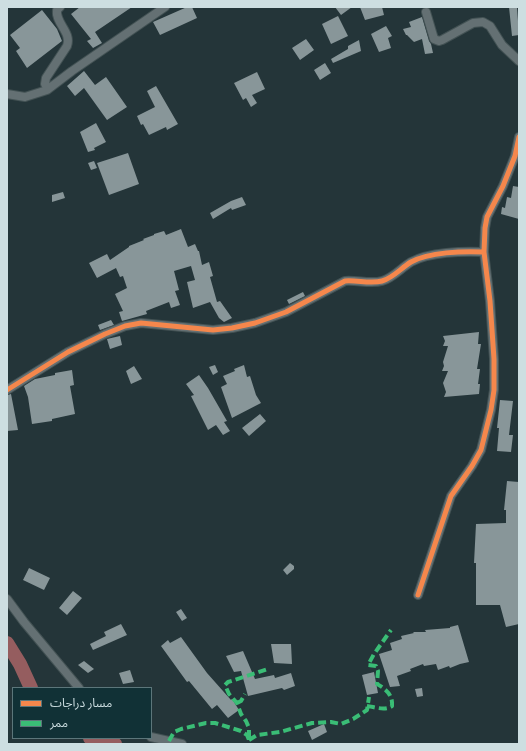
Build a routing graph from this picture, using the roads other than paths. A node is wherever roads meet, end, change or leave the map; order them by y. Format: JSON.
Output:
{"nodes":[{"id":1,"x":60,"y":7,"type":"edge"},
{"id":2,"x":165,"y":7,"type":"edge"},
{"id":3,"x":426,"y":12,"type":"dead end"},
{"id":4,"x":519,"y":61,"type":"edge"},
{"id":5,"x":48,"y":89,"type":"junction"},
{"id":6,"x":7,"y":94,"type":"edge"},
{"id":7,"x":519,"y":137,"type":"edge"},
{"id":8,"x":484,"y":252,"type":"junction"},
{"id":9,"x":7,"y":390,"type":"edge"},
{"id":10,"x":418,"y":595,"type":"dead end"},
{"id":11,"x":7,"y":599,"type":"edge"},
{"id":12,"x":78,"y":687,"type":"edge"},
{"id":13,"x":152,"y":737,"type":"edge"},
{"id":14,"x":182,"y":744,"type":"edge"}],
"edges":[{"from":1,"to":5,"type":"street"},
{"from":2,"to":5,"type":"street"},
{"from":3,"to":4,"type":"street"},
{"from":5,"to":6,"type":"street"},
{"from":7,"to":8,"type":"street"},
{"from":8,"to":9,"type":"street"},
{"from":8,"to":10,"type":"street"},
{"from":11,"to":12,"type":"street"},
{"from":13,"to":14,"type":"street"}]}
